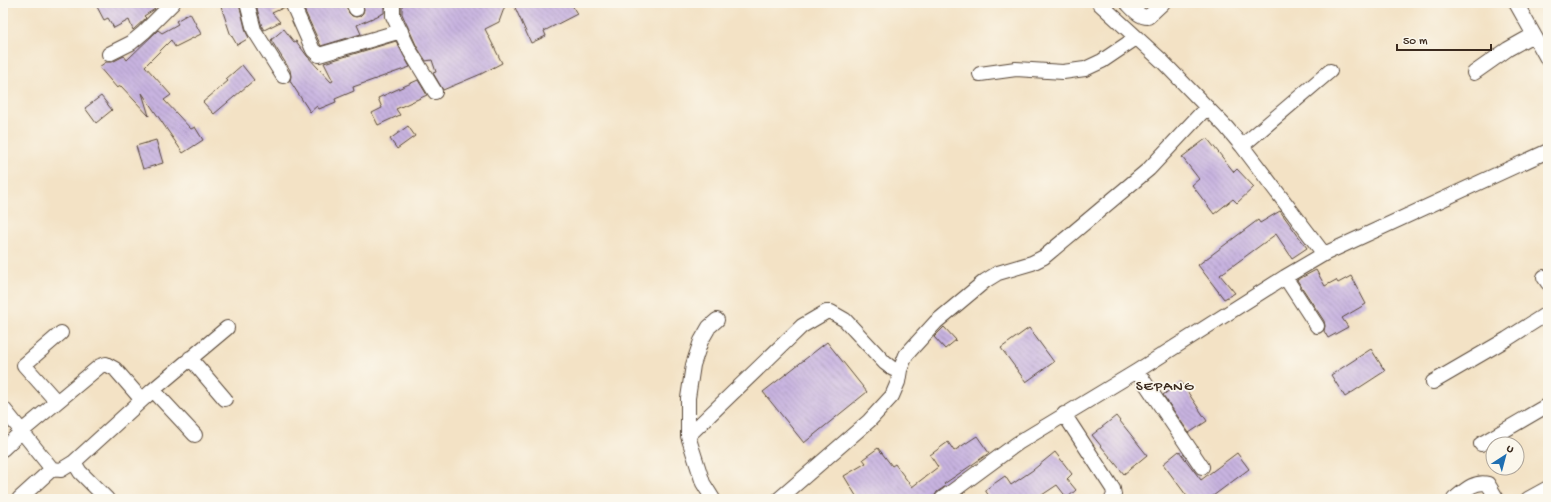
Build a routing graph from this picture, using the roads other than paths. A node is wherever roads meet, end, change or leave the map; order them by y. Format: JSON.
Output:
{"nodes":[{"id":1,"x":173,"y":3,"type":"edge"},
{"id":2,"x":247,"y":3,"type":"edge"},
{"id":3,"x":292,"y":3,"type":"edge"},
{"id":4,"x":393,"y":3,"type":"edge"},
{"id":5,"x":1099,"y":3,"type":"edge"},
{"id":6,"x":1127,"y":3,"type":"edge"},
{"id":7,"x":1163,"y":3,"type":"edge"},
{"id":8,"x":1516,"y":3,"type":"edge"},
{"id":9,"x":400,"y":31,"type":"junction"},
{"id":10,"x":1533,"y":35,"type":"junction"},
{"id":11,"x":1136,"y":38,"type":"junction"},
{"id":12,"x":109,"y":54,"type":"dead end"},
{"id":13,"x":1548,"y":60,"type":"edge"},
{"id":14,"x":1330,"y":71,"type":"dead end"},
{"id":15,"x":980,"y":74,"type":"dead end"},
{"id":16,"x":1474,"y":74,"type":"dead end"},
{"id":17,"x":283,"y":76,"type":"dead end"},
{"id":18,"x":435,"y":92,"type":"dead end"},
{"id":19,"x":1207,"y":107,"type":"junction"},
{"id":20,"x":1242,"y":146,"type":"junction"},
{"id":21,"x":1548,"y":151,"type":"edge"},
{"id":22,"x":1324,"y":254,"type":"junction"},
{"id":23,"x":1285,"y":276,"type":"junction"},
{"id":24,"x":1548,"y":313,"type":"edge"},
{"id":25,"x":717,"y":320,"type":"dead end"},
{"id":26,"x":1317,"y":326,"type":"dead end"},
{"id":27,"x":227,"y":328,"type":"dead end"},
{"id":28,"x":61,"y":333,"type":"dead end"},
{"id":29,"x":190,"y":358,"type":"junction"},
{"id":30,"x":900,"y":370,"type":"junction"},
{"id":31,"x":1137,"y":371,"type":"junction"},
{"id":32,"x":1433,"y":382,"type":"dead end"},
{"id":33,"x":153,"y":390,"type":"junction"},
{"id":34,"x":225,"y":399,"type":"dead end"},
{"id":35,"x":142,"y":400,"type":"junction"},
{"id":36,"x":57,"y":402,"type":"junction"},
{"id":37,"x":1548,"y":405,"type":"edge"},
{"id":38,"x":3,"y":408,"type":"edge"},
{"id":39,"x":1064,"y":414,"type":"junction"},
{"id":40,"x":22,"y":431,"type":"junction"},
{"id":41,"x":195,"y":435,"type":"dead end"},
{"id":42,"x":688,"y":436,"type":"junction"},
{"id":43,"x":1481,"y":444,"type":"dead end"},
{"id":44,"x":3,"y":449,"type":"edge"},
{"id":45,"x":74,"y":462,"type":"junction"},
{"id":46,"x":1202,"y":467,"type":"dead end"},
{"id":47,"x":52,"y":468,"type":"junction"},
{"id":48,"x":1548,"y":488,"type":"edge"},
{"id":49,"x":19,"y":499,"type":"edge"},
{"id":50,"x":107,"y":499,"type":"edge"},
{"id":51,"x":712,"y":499,"type":"edge"},
{"id":52,"x":779,"y":499,"type":"edge"},
{"id":53,"x":942,"y":499,"type":"edge"},
{"id":54,"x":1112,"y":499,"type":"edge"},
{"id":55,"x":1454,"y":499,"type":"edge"},
{"id":56,"x":1497,"y":499,"type":"edge"},
{"id":57,"x":1528,"y":499,"type":"edge"}],
"edges":[{"from":1,"to":12,"type":"street"},
{"from":2,"to":17,"type":"street"},
{"from":3,"to":9,"type":"street"},
{"from":4,"to":9,"type":"street"},
{"from":5,"to":11,"type":"street"},
{"from":6,"to":7,"type":"street"},
{"from":8,"to":10,"type":"street"},
{"from":9,"to":18,"type":"street"},
{"from":10,"to":13,"type":"street"},
{"from":10,"to":16,"type":"street"},
{"from":11,"to":15,"type":"street"},
{"from":11,"to":19,"type":"street"},
{"from":14,"to":20,"type":"street"},
{"from":19,"to":20,"type":"street"},
{"from":19,"to":30,"type":"street"},
{"from":20,"to":22,"type":"street"},
{"from":21,"to":22,"type":"street"},
{"from":22,"to":23,"type":"street"},
{"from":23,"to":26,"type":"street"},
{"from":23,"to":31,"type":"street"},
{"from":24,"to":32,"type":"street"},
{"from":25,"to":42,"type":"street"},
{"from":27,"to":29,"type":"street"},
{"from":28,"to":36,"type":"street"},
{"from":29,"to":33,"type":"street"},
{"from":29,"to":34,"type":"street"},
{"from":30,"to":42,"type":"street"},
{"from":30,"to":52,"type":"street"},
{"from":31,"to":39,"type":"street"},
{"from":31,"to":46,"type":"street"},
{"from":33,"to":35,"type":"street"},
{"from":33,"to":41,"type":"street"},
{"from":35,"to":36,"type":"street"},
{"from":35,"to":45,"type":"street"},
{"from":36,"to":40,"type":"street"},
{"from":37,"to":43,"type":"street"},
{"from":38,"to":40,"type":"street"},
{"from":39,"to":53,"type":"street"},
{"from":39,"to":54,"type":"street"},
{"from":40,"to":44,"type":"street"},
{"from":40,"to":47,"type":"street"},
{"from":42,"to":51,"type":"street"},
{"from":45,"to":47,"type":"street"},
{"from":45,"to":50,"type":"street"},
{"from":47,"to":49,"type":"street"},
{"from":48,"to":57,"type":"street"},
{"from":55,"to":56,"type":"street"}]}
